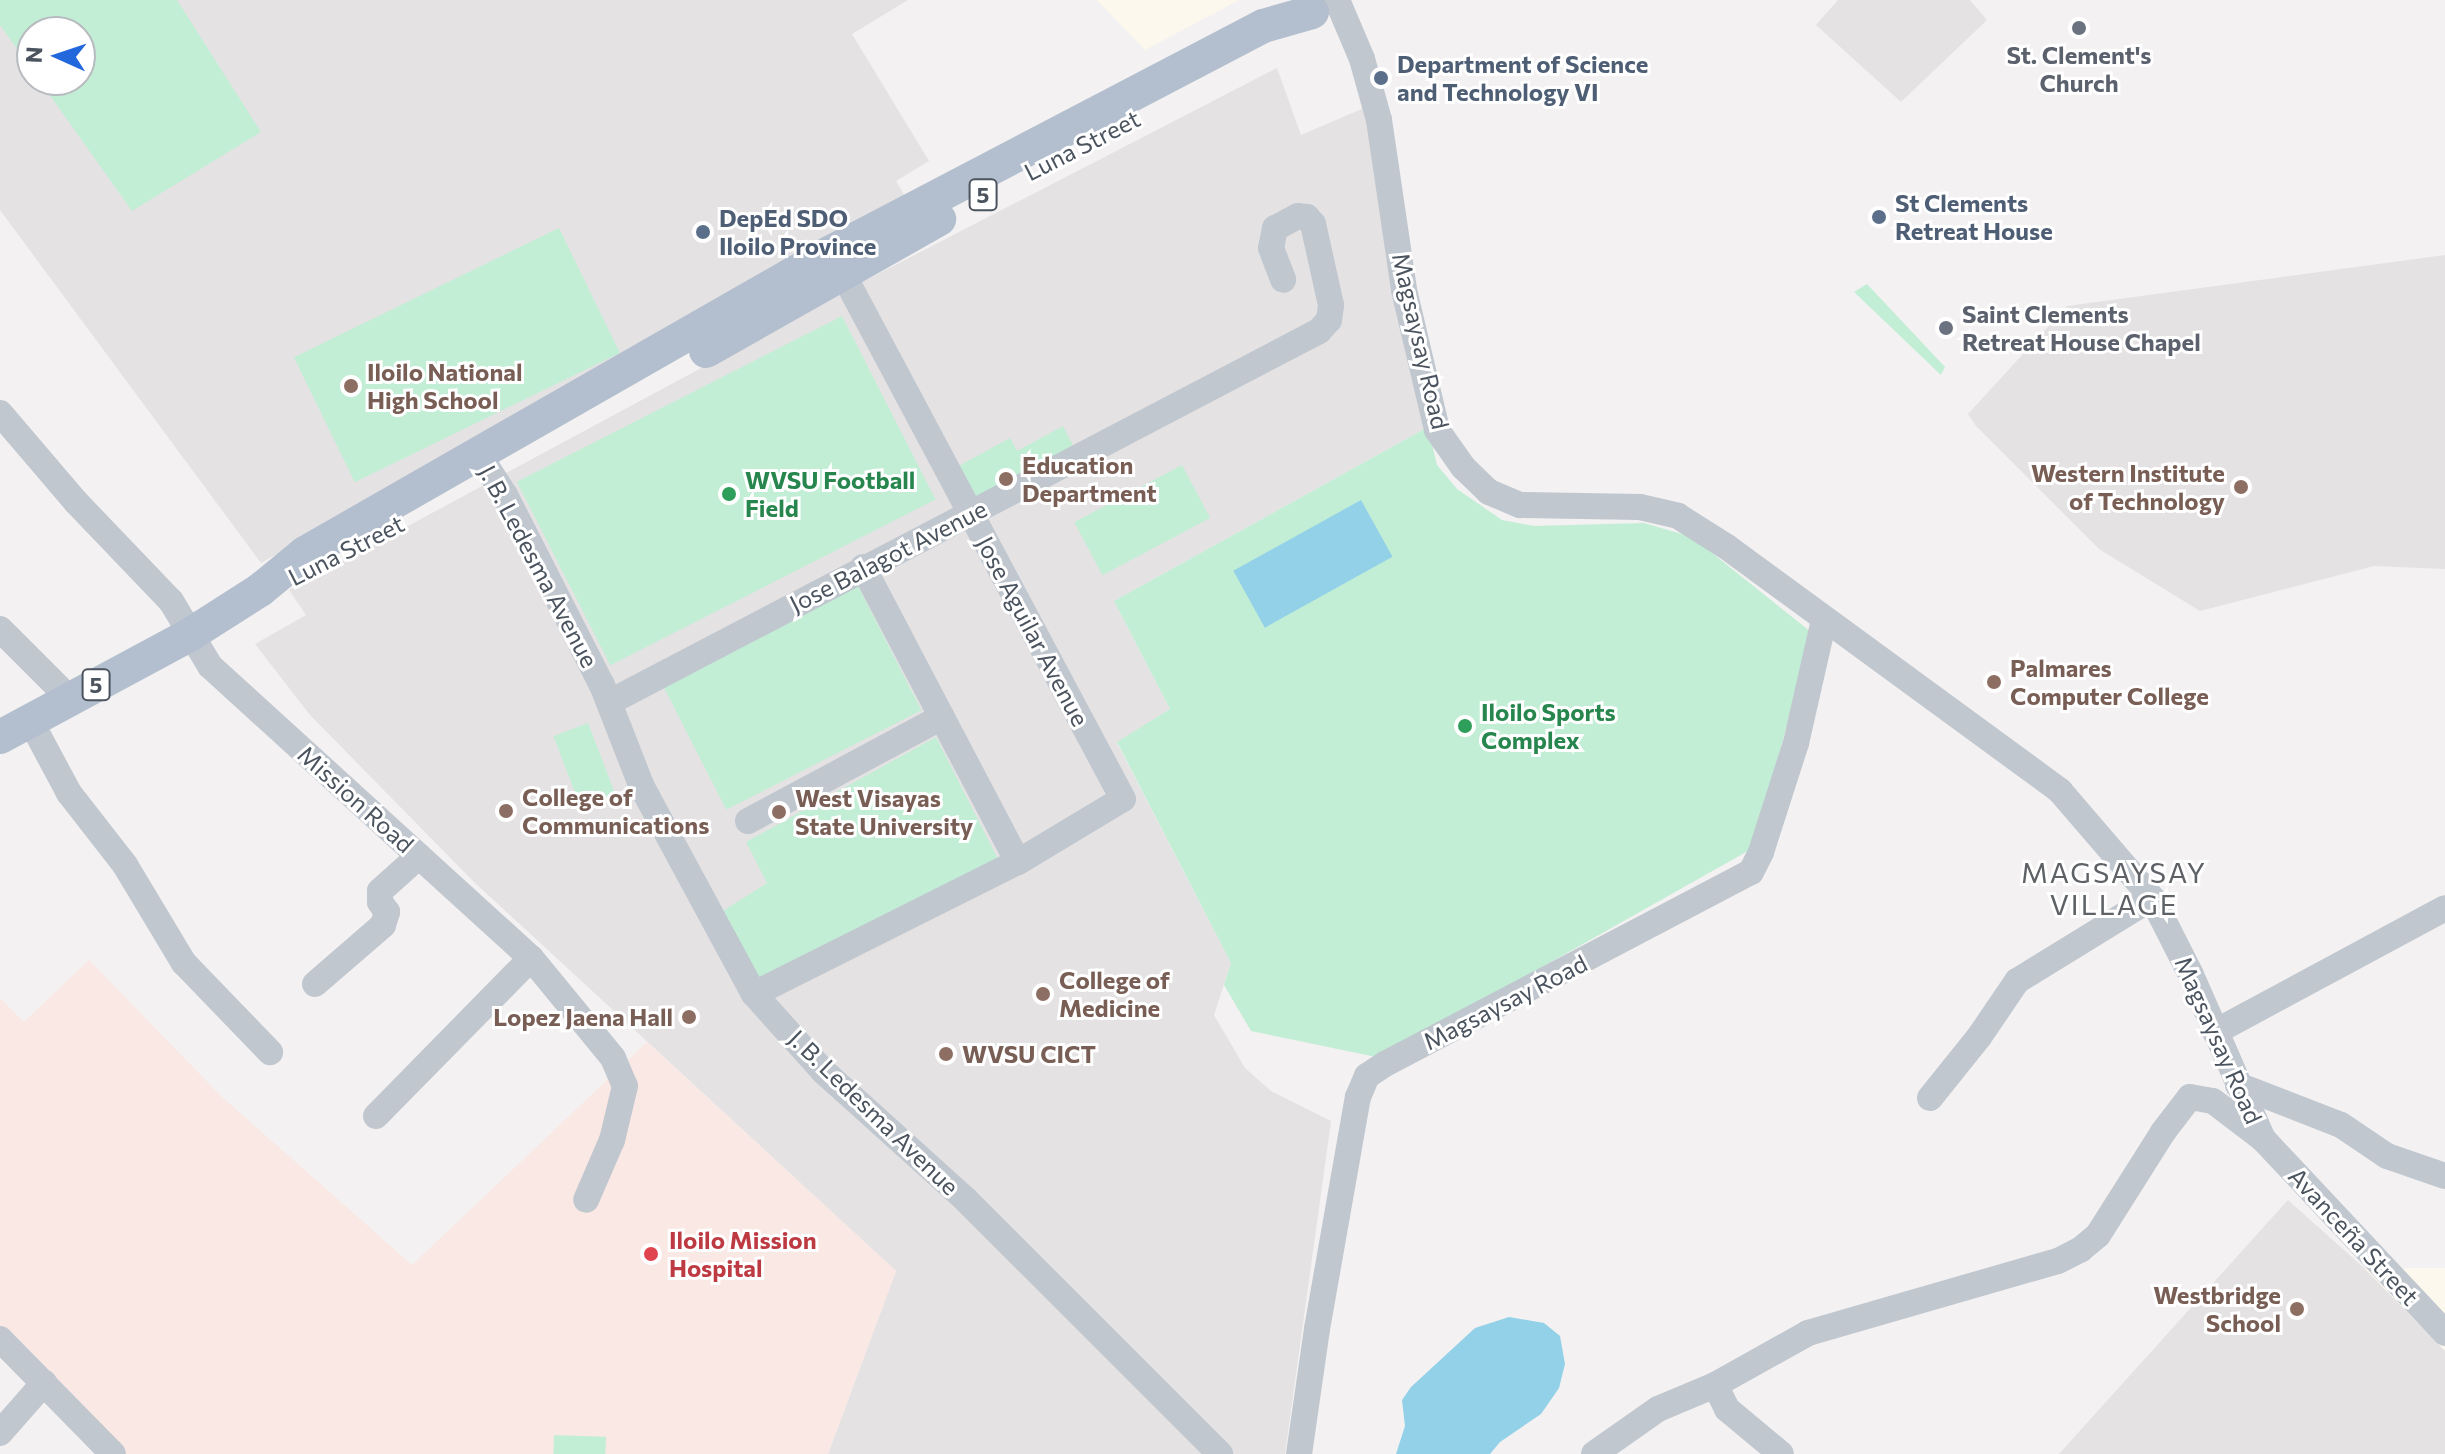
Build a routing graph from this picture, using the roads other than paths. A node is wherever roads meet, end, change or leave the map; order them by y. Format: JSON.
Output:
{"nodes":[{"id":1,"x":1327,"y":4,"type":"edge"},
{"id":2,"x":838,"y":263,"type":"junction"},
{"id":3,"x":1283,"y":280,"type":"dead end"},
{"id":4,"x":0,"y":413,"type":"edge"},
{"id":5,"x":485,"y":464,"type":"junction"},
{"id":6,"x":971,"y":514,"type":"junction"},
{"id":7,"x":863,"y":567,"type":"junction"},
{"id":8,"x":1824,"y":620,"type":"junction"},
{"id":9,"x":0,"y":629,"type":"edge"},
{"id":10,"x":191,"y":634,"type":"junction"},
{"id":11,"x":70,"y":699,"type":"junction"},
{"id":12,"x":610,"y":702,"type":"junction"},
{"id":13,"x":942,"y":717,"type":"junction"},
{"id":14,"x":30,"y":720,"type":"junction"},
{"id":15,"x":0,"y":737,"type":"edge"},
{"id":16,"x":748,"y":821,"type":"dead end"},
{"id":17,"x":419,"y":856,"type":"junction"},
{"id":18,"x":1018,"y":862,"type":"junction"},
{"id":19,"x":2152,"y":898,"type":"junction"},
{"id":20,"x":2445,"y":908,"type":"edge"},
{"id":21,"x":531,"y":958,"type":"junction"},
{"id":22,"x":315,"y":984,"type":"dead end"},
{"id":23,"x":754,"y":994,"type":"junction"},
{"id":24,"x":2215,"y":1032,"type":"junction"},
{"id":25,"x":270,"y":1052,"type":"dead end"},
{"id":26,"x":2238,"y":1085,"type":"junction"},
{"id":27,"x":1930,"y":1098,"type":"dead end"},
{"id":28,"x":376,"y":1116,"type":"dead end"},
{"id":29,"x":2263,"y":1139,"type":"junction"},
{"id":30,"x":2445,"y":1176,"type":"edge"},
{"id":31,"x":586,"y":1200,"type":"dead end"},
{"id":32,"x":2445,"y":1333,"type":"edge"},
{"id":33,"x":1,"y":1342,"type":"edge"},
{"id":34,"x":44,"y":1383,"type":"junction"},
{"id":35,"x":1715,"y":1385,"type":"junction"},
{"id":36,"x":0,"y":1433,"type":"edge"},
{"id":37,"x":113,"y":1454,"type":"edge"},
{"id":38,"x":1220,"y":1454,"type":"edge"},
{"id":39,"x":1299,"y":1454,"type":"edge"},
{"id":40,"x":1594,"y":1454,"type":"edge"},
{"id":41,"x":1781,"y":1454,"type":"edge"}],
"edges":[{"from":1,"to":2,"type":"main road","name":"Luna Street","number":"5"},
{"from":1,"to":8,"type":"street","name":"Magsaysay Road"},
{"from":2,"to":5,"type":"main road","name":"Luna Street","number":"5"},
{"from":2,"to":6,"type":"street","name":"Jose Aguilar Avenue"},
{"from":3,"to":6,"type":"street","name":"Jose Balagot Avenue"},
{"from":4,"to":10,"type":"street","name":"Mission Road"},
{"from":5,"to":10,"type":"main road","name":"Luna Street","number":"5"},
{"from":5,"to":12,"type":"street","name":"J. B. Ledesma Avenue"},
{"from":6,"to":7,"type":"street","name":"Jose Balagot Avenue"},
{"from":6,"to":18,"type":"street","name":"Jose Aguilar Avenue"},
{"from":7,"to":12,"type":"street","name":"Jose Balagot Avenue"},
{"from":7,"to":13,"type":"street"},
{"from":8,"to":19,"type":"street","name":"Magsaysay Road"},
{"from":8,"to":39,"type":"street","name":"Magsaysay Road"},
{"from":9,"to":11,"type":"street"},
{"from":10,"to":11,"type":"main road","number":"5"},
{"from":10,"to":17,"type":"street","name":"Mission Road"},
{"from":11,"to":14,"type":"main road","number":"5"},
{"from":12,"to":23,"type":"street","name":"J. B. Ledesma Avenue"},
{"from":13,"to":16,"type":"street"},
{"from":13,"to":18,"type":"street"},
{"from":14,"to":15,"type":"main road","number":"5"},
{"from":14,"to":25,"type":"street"},
{"from":17,"to":21,"type":"street","name":"Mission Road"},
{"from":17,"to":22,"type":"street"},
{"from":18,"to":23,"type":"street"},
{"from":19,"to":24,"type":"street","name":"Magsaysay Road"},
{"from":19,"to":27,"type":"street"},
{"from":20,"to":24,"type":"street"},
{"from":21,"to":28,"type":"street"},
{"from":21,"to":31,"type":"street","name":"Mission Road"},
{"from":23,"to":38,"type":"street","name":"J. B. Ledesma Avenue"},
{"from":24,"to":26,"type":"street","name":"Magsaysay Road"},
{"from":26,"to":29,"type":"street","name":"Magsaysay Road"},
{"from":26,"to":30,"type":"street"},
{"from":29,"to":32,"type":"street","name":"Avanceña Street"},
{"from":29,"to":35,"type":"street"},
{"from":33,"to":34,"type":"street"},
{"from":34,"to":36,"type":"street"},
{"from":34,"to":37,"type":"street"},
{"from":35,"to":40,"type":"street"},
{"from":35,"to":41,"type":"street"}]}
